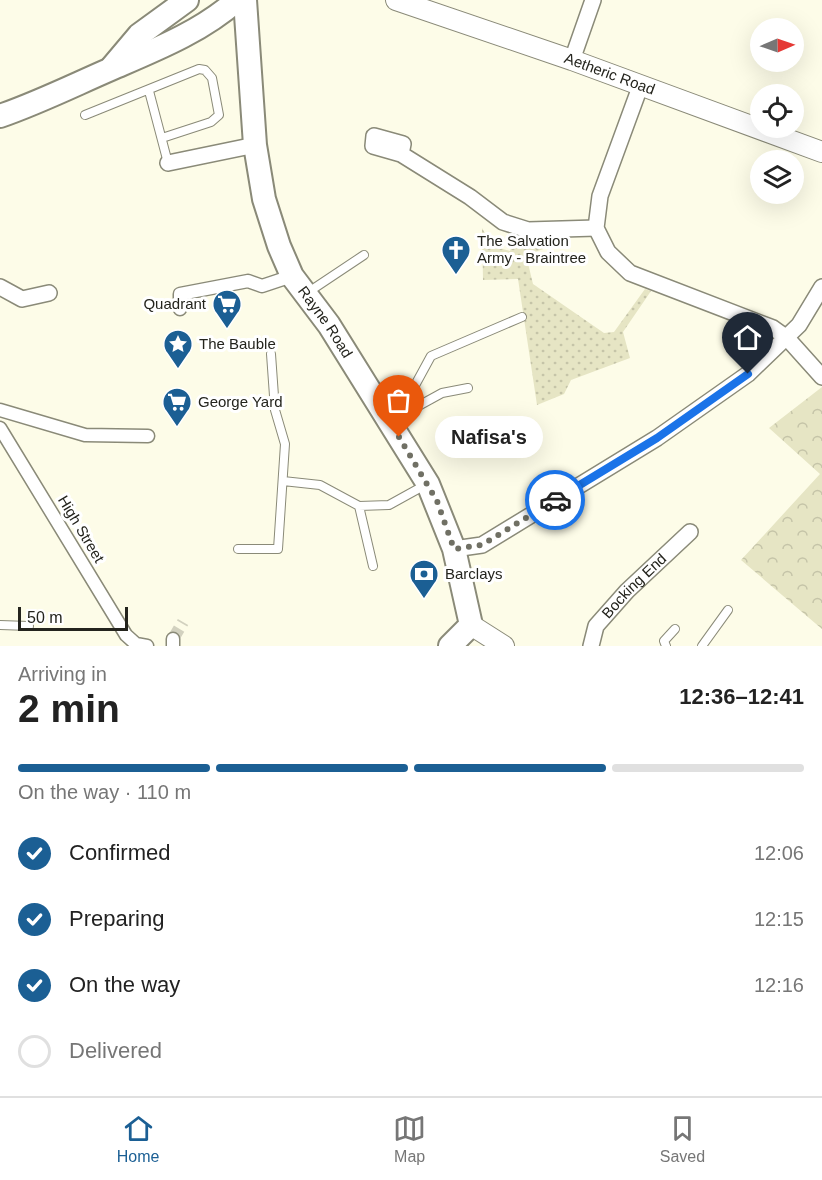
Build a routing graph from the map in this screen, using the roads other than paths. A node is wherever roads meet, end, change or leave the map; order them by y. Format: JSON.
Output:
{"nodes":[{"id":1,"x":187,"y":0,"type":"edge"},
{"id":2,"x":237,"y":0,"type":"edge"},
{"id":3,"x":245,"y":0,"type":"edge"},
{"id":4,"x":396,"y":0,"type":"edge"},
{"id":5,"x":593,"y":0,"type":"edge"},
{"id":6,"x":572,"y":60,"type":"junction"},
{"id":7,"x":109,"y":70,"type":"junction"},
{"id":8,"x":640,"y":87,"type":"junction"},
{"id":9,"x":149,"y":91,"type":"junction"},
{"id":10,"x":85,"y":115,"type":"dead end"},
{"id":11,"x":0,"y":116,"type":"edge"},
{"id":12,"x":162,"y":138,"type":"junction"},
{"id":13,"x":255,"y":145,"type":"junction"},
{"id":14,"x":822,"y":152,"type":"edge"},
{"id":15,"x":401,"y":154,"type":"dead end"},
{"id":16,"x":168,"y":163,"type":"joint"},
{"id":17,"x":596,"y":228,"type":"junction"},
{"id":18,"x":364,"y":255,"type":"dead end"},
{"id":19,"x":292,"y":276,"type":"junction"},
{"id":20,"x":0,"y":287,"type":"edge"},
{"id":21,"x":822,"y":287,"type":"edge"},
{"id":22,"x":49,"y":293,"type":"dead end"},
{"id":23,"x":306,"y":294,"type":"junction"},
{"id":24,"x":180,"y":309,"type":"dead end"},
{"id":25,"x":522,"y":317,"type":"dead end"},
{"id":26,"x":787,"y":338,"type":"junction"},
{"id":27,"x":271,"y":354,"type":"dead end"},
{"id":28,"x":822,"y":377,"type":"edge"},
{"id":29,"x":468,"y":388,"type":"dead end"},
{"id":30,"x":0,"y":410,"type":"edge"},
{"id":31,"x":387,"y":417,"type":"junction"},
{"id":32,"x":0,"y":428,"type":"edge"},
{"id":33,"x":148,"y":436,"type":"dead end"},
{"id":34,"x":283,"y":481,"type":"junction"},
{"id":35,"x":428,"y":484,"type":"junction"},
{"id":36,"x":359,"y":506,"type":"junction"},
{"id":37,"x":690,"y":532,"type":"dead end"},
{"id":38,"x":238,"y":549,"type":"dead end"},
{"id":39,"x":454,"y":549,"type":"junction"},
{"id":40,"x":373,"y":566,"type":"dead end"},
{"id":41,"x":728,"y":610,"type":"dead end"},
{"id":42,"x":0,"y":625,"type":"edge"},
{"id":43,"x":471,"y":625,"type":"junction"},
{"id":44,"x":29,"y":627,"type":"dead end"},
{"id":45,"x":675,"y":629,"type":"dead end"},
{"id":46,"x":141,"y":645,"type":"edge"},
{"id":47,"x":450,"y":646,"type":"edge"},
{"id":48,"x":504,"y":646,"type":"edge"},
{"id":49,"x":591,"y":646,"type":"edge"},
{"id":50,"x":666,"y":646,"type":"edge"},
{"id":51,"x":702,"y":646,"type":"edge"}],
"edges":[{"from":1,"to":7,"type":"main road"},
{"from":2,"to":7,"type":"main road"},
{"from":3,"to":13,"type":"main road","name":"Rayne Road"},
{"from":4,"to":6,"type":"street","name":"Aetheric Road"},
{"from":5,"to":6,"type":"street"},
{"from":6,"to":8,"type":"street","name":"Aetheric Road"},
{"from":7,"to":11,"type":"main road"},
{"from":8,"to":14,"type":"street","name":"Aetheric Road"},
{"from":8,"to":17,"type":"street"},
{"from":9,"to":10,"type":"lane"},
{"from":9,"to":12,"type":"lane"},
{"from":9,"to":12,"type":"lane"},
{"from":12,"to":16,"type":"lane"},
{"from":13,"to":16,"type":"street"},
{"from":13,"to":19,"type":"main road","name":"Rayne Road"},
{"from":15,"to":17,"type":"street"},
{"from":17,"to":26,"type":"street"},
{"from":18,"to":23,"type":"lane"},
{"from":19,"to":23,"type":"main road","name":"Rayne Road"},
{"from":19,"to":24,"type":"street"},
{"from":20,"to":22,"type":"street"},
{"from":21,"to":26,"type":"street"},
{"from":23,"to":31,"type":"main road","name":"Rayne Road"},
{"from":25,"to":31,"type":"lane"},
{"from":26,"to":28,"type":"street"},
{"from":26,"to":39,"type":"street"},
{"from":27,"to":34,"type":"lane"},
{"from":29,"to":31,"type":"lane"},
{"from":30,"to":33,"type":"street"},
{"from":31,"to":35,"type":"main road","name":"Rayne Road"},
{"from":32,"to":46,"type":"street","name":"High Street"},
{"from":34,"to":36,"type":"lane"},
{"from":34,"to":38,"type":"lane"},
{"from":35,"to":36,"type":"lane"},
{"from":35,"to":39,"type":"main road","name":"Rayne Road"},
{"from":36,"to":40,"type":"lane"},
{"from":37,"to":49,"type":"street","name":"Bocking End"},
{"from":39,"to":43,"type":"main road","name":"Rayne Road"},
{"from":41,"to":51,"type":"lane"},
{"from":42,"to":44,"type":"lane"},
{"from":43,"to":47,"type":"main road"},
{"from":43,"to":48,"type":"street"},
{"from":45,"to":50,"type":"lane"}]}
